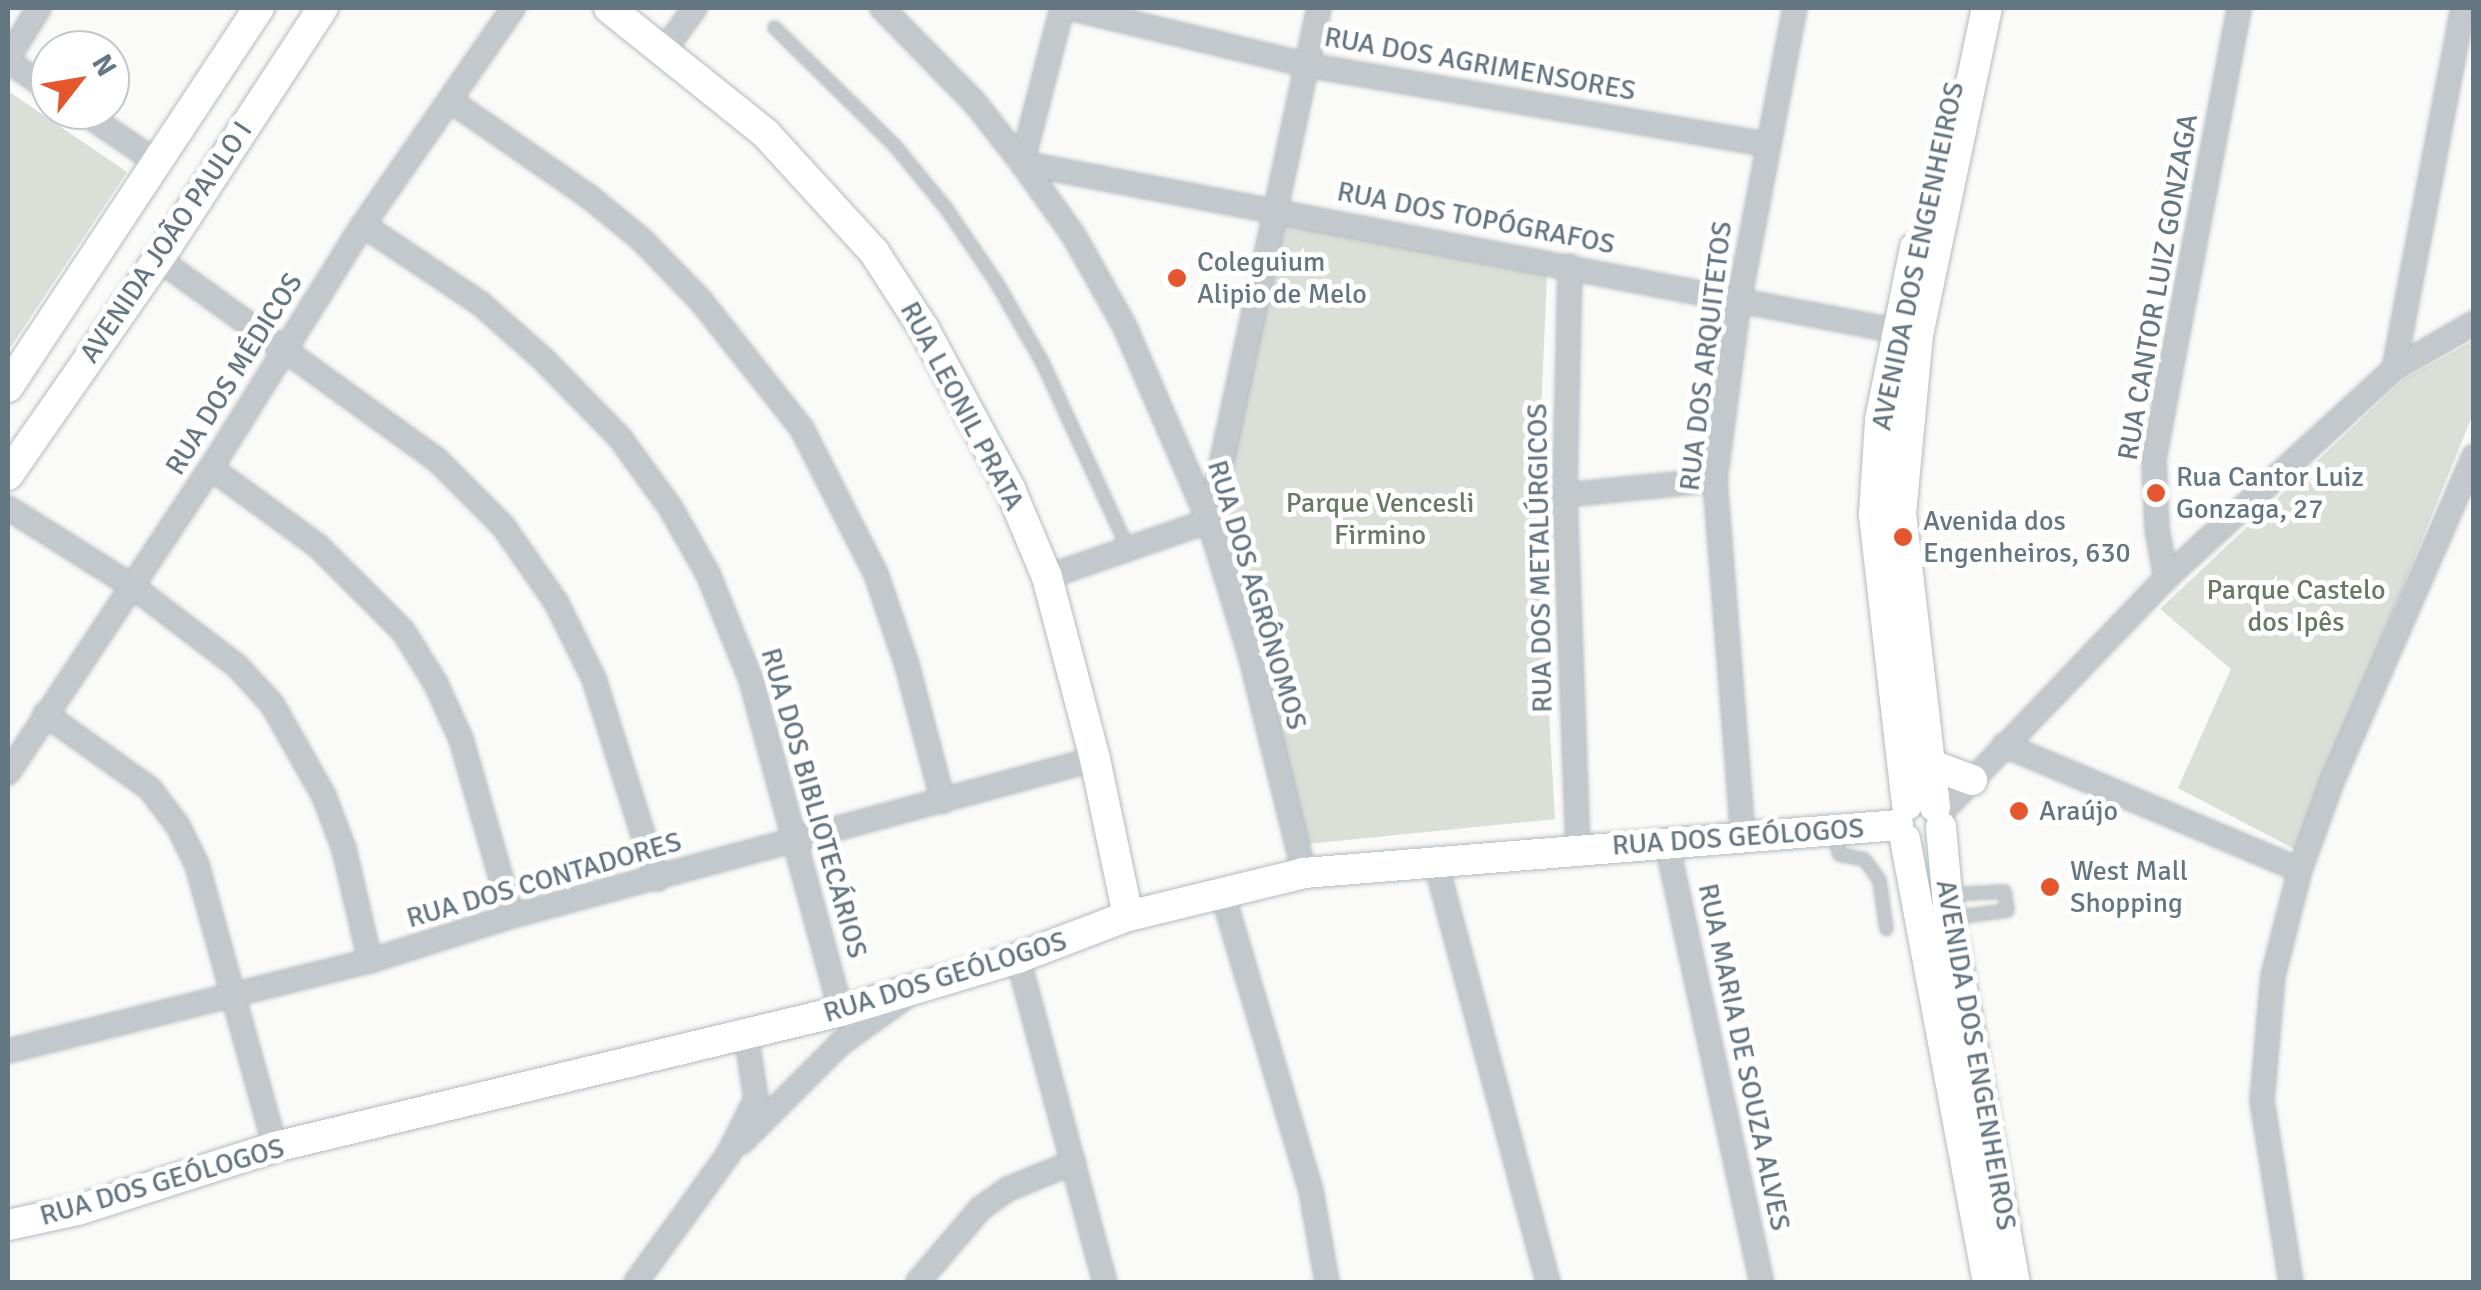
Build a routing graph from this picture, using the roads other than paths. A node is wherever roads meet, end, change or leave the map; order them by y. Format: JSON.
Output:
{"nodes":[{"id":1,"x":39,"y":8,"type":"edge"},
{"id":2,"x":259,"y":8,"type":"edge"},
{"id":3,"x":323,"y":8,"type":"edge"},
{"id":4,"x":513,"y":8,"type":"edge"},
{"id":5,"x":608,"y":8,"type":"edge"},
{"id":6,"x":695,"y":8,"type":"edge"},
{"id":7,"x":882,"y":8,"type":"edge"},
{"id":8,"x":1066,"y":8,"type":"edge"},
{"id":9,"x":1319,"y":8,"type":"edge"},
{"id":10,"x":1795,"y":8,"type":"edge"},
{"id":11,"x":1970,"y":8,"type":"edge"},
{"id":12,"x":1986,"y":8,"type":"edge"},
{"id":13,"x":2239,"y":8,"type":"edge"},
{"id":14,"x":2463,"y":8,"type":"edge"},
{"id":15,"x":774,"y":27,"type":"dead end"},
{"id":16,"x":664,"y":50,"type":"junction"},
{"id":17,"x":8,"y":60,"type":"edge"},
{"id":18,"x":1308,"y":65,"type":"junction"},
{"id":19,"x":30,"y":76,"type":"edge"},
{"id":20,"x":451,"y":101,"type":"junction"},
{"id":21,"x":109,"y":130,"type":"edge"},
{"id":22,"x":1766,"y":144,"type":"junction"},
{"id":23,"x":158,"y":163,"type":"junction"},
{"id":24,"x":1022,"y":163,"type":"junction"},
{"id":25,"x":1276,"y":211,"type":"junction"},
{"id":26,"x":363,"y":225,"type":"junction"},
{"id":27,"x":157,"y":258,"type":"junction"},
{"id":28,"x":1570,"y":266,"type":"junction"},
{"id":29,"x":1739,"y":301,"type":"junction"},
{"id":30,"x":2474,"y":324,"type":"edge"},
{"id":31,"x":1907,"y":333,"type":"junction"},
{"id":32,"x":286,"y":347,"type":"junction"},
{"id":33,"x":2394,"y":369,"type":"junction"},
{"id":34,"x":8,"y":387,"type":"edge"},
{"id":35,"x":2474,"y":456,"type":"edge"},
{"id":36,"x":211,"y":468,"type":"junction"},
{"id":37,"x":8,"y":475,"type":"edge"},
{"id":38,"x":1715,"y":480,"type":"junction"},
{"id":39,"x":1565,"y":495,"type":"junction"},
{"id":40,"x":8,"y":508,"type":"edge"},
{"id":41,"x":1208,"y":521,"type":"junction"},
{"id":42,"x":1128,"y":549,"type":"junction"},
{"id":43,"x":1047,"y":578,"type":"junction"},
{"id":44,"x":2166,"y":578,"type":"junction"},
{"id":45,"x":132,"y":586,"type":"junction"},
{"id":46,"x":45,"y":714,"type":"junction"},
{"id":47,"x":2004,"y":745,"type":"junction"},
{"id":48,"x":1096,"y":758,"type":"junction"},
{"id":49,"x":1930,"y":764,"type":"junction"},
{"id":50,"x":8,"y":773,"type":"edge"},
{"id":51,"x":1972,"y":780,"type":"junction"},
{"id":52,"x":943,"y":801,"type":"junction"},
{"id":53,"x":1921,"y":819,"type":"junction"},
{"id":54,"x":1832,"y":829,"type":"junction"},
{"id":55,"x":1743,"y":836,"type":"junction"},
{"id":56,"x":798,"y":841,"type":"junction"},
{"id":57,"x":1667,"y":844,"type":"junction"},
{"id":58,"x":1578,"y":849,"type":"junction"},
{"id":59,"x":1435,"y":860,"type":"junction"},
{"id":60,"x":2300,"y":870,"type":"junction"},
{"id":61,"x":1304,"y":873,"type":"junction"},
{"id":62,"x":657,"y":878,"type":"junction"},
{"id":63,"x":1222,"y":892,"type":"junction"},
{"id":64,"x":512,"y":916,"type":"junction"},
{"id":65,"x":1128,"y":916,"type":"junction"},
{"id":66,"x":1886,"y":929,"type":"dead end"},
{"id":67,"x":1018,"y":958,"type":"junction"},
{"id":68,"x":1941,"y":960,"type":"junction"},
{"id":69,"x":370,"y":961,"type":"junction"},
{"id":70,"x":924,"y":984,"type":"junction"},
{"id":71,"x":232,"y":994,"type":"junction"},
{"id":72,"x":841,"y":1011,"type":"junction"},
{"id":73,"x":746,"y":1034,"type":"junction"},
{"id":74,"x":8,"y":1051,"type":"edge"},
{"id":75,"x":275,"y":1147,"type":"junction"},
{"id":76,"x":728,"y":1155,"type":"junction"},
{"id":77,"x":1074,"y":1162,"type":"junction"},
{"id":78,"x":8,"y":1225,"type":"edge"},
{"id":79,"x":636,"y":1282,"type":"edge"},
{"id":80,"x":918,"y":1282,"type":"edge"},
{"id":81,"x":1105,"y":1282,"type":"edge"},
{"id":82,"x":1327,"y":1282,"type":"edge"},
{"id":83,"x":1548,"y":1282,"type":"edge"},
{"id":84,"x":1762,"y":1282,"type":"edge"},
{"id":85,"x":1988,"y":1282,"type":"edge"},
{"id":86,"x":2015,"y":1282,"type":"edge"},
{"id":87,"x":2291,"y":1282,"type":"edge"}],
"edges":[{"from":1,"to":17,"type":"street"},
{"from":2,"to":23,"type":"street","name":"AVENIDA JOÃO PAULO I"},
{"from":3,"to":27,"type":"street","name":"AVENIDA JOÃO PAULO I"},
{"from":4,"to":20,"type":"street","name":"RUA DOS MÉDICOS"},
{"from":5,"to":16,"type":"street","name":"RUA LEONIL PRATA"},
{"from":6,"to":16,"type":"street"},
{"from":7,"to":24,"type":"street","name":"RUA DOS AGRÔNOMOS"},
{"from":8,"to":18,"type":"street","name":"RUA DOS AGRIMENSORES"},
{"from":8,"to":24,"type":"street"},
{"from":9,"to":18,"type":"street"},
{"from":10,"to":22,"type":"street","name":"RUA DOS ARQUITETOS"},
{"from":11,"to":31,"type":"street","name":"AVENIDA DOS ENGENHEIROS"},
{"from":12,"to":31,"type":"street","name":"AVENIDA DOS ENGENHEIROS"},
{"from":13,"to":44,"type":"street","name":"RUA CANTOR LUIZ GONZAGA"},
{"from":14,"to":33,"type":"street"},
{"from":15,"to":42,"type":"lane"},
{"from":16,"to":43,"type":"street","name":"RUA LEONIL PRATA"},
{"from":17,"to":19,"type":"street"},
{"from":18,"to":22,"type":"street","name":"RUA DOS AGRIMENSORES"},
{"from":18,"to":25,"type":"street"},
{"from":20,"to":26,"type":"street","name":"RUA DOS MÉDICOS"},
{"from":20,"to":52,"type":"street"},
{"from":21,"to":23,"type":"street"},
{"from":22,"to":29,"type":"street","name":"RUA DOS ARQUITETOS"},
{"from":23,"to":34,"type":"street","name":"AVENIDA JOÃO PAULO I"},
{"from":24,"to":25,"type":"street","name":"RUA DOS TOPÓGRAFOS"},
{"from":24,"to":41,"type":"street","name":"RUA DOS AGRÔNOMOS"},
{"from":25,"to":28,"type":"street","name":"RUA DOS TOPÓGRAFOS"},
{"from":25,"to":41,"type":"street"},
{"from":26,"to":32,"type":"street","name":"RUA DOS MÉDICOS"},
{"from":26,"to":56,"type":"street","name":"RUA DOS BIBLIOTECÁRIOS"},
{"from":27,"to":32,"type":"street"},
{"from":27,"to":37,"type":"street","name":"AVENIDA JOÃO PAULO I"},
{"from":28,"to":29,"type":"street","name":"RUA DOS TOPÓGRAFOS"},
{"from":28,"to":39,"type":"street","name":"RUA DOS METALÚRGICOS"},
{"from":29,"to":31,"type":"street","name":"RUA DOS TOPÓGRAFOS"},
{"from":29,"to":38,"type":"street","name":"RUA DOS ARQUITETOS"},
{"from":30,"to":33,"type":"street"},
{"from":31,"to":49,"type":"street","name":"AVENIDA DOS ENGENHEIROS"},
{"from":31,"to":53,"type":"street","name":"AVENIDA DOS ENGENHEIROS"},
{"from":32,"to":36,"type":"street","name":"RUA DOS MÉDICOS"},
{"from":32,"to":62,"type":"street"},
{"from":33,"to":44,"type":"street"},
{"from":35,"to":60,"type":"street"},
{"from":36,"to":45,"type":"street","name":"RUA DOS MÉDICOS"},
{"from":36,"to":64,"type":"street"},
{"from":38,"to":39,"type":"street"},
{"from":38,"to":55,"type":"street","name":"RUA DOS ARQUITETOS"},
{"from":39,"to":58,"type":"street","name":"RUA DOS METALÚRGICOS"},
{"from":40,"to":45,"type":"street"},
{"from":41,"to":42,"type":"street"},
{"from":41,"to":61,"type":"street","name":"RUA DOS AGRÔNOMOS"},
{"from":42,"to":43,"type":"street"},
{"from":43,"to":48,"type":"street","name":"RUA LEONIL PRATA"},
{"from":44,"to":47,"type":"street"},
{"from":45,"to":46,"type":"street","name":"RUA DOS MÉDICOS"},
{"from":45,"to":69,"type":"street"},
{"from":46,"to":50,"type":"street","name":"RUA DOS MÉDICOS"},
{"from":46,"to":71,"type":"street"},
{"from":47,"to":51,"type":"street"},
{"from":47,"to":60,"type":"street"},
{"from":48,"to":52,"type":"street","name":"RUA DOS CONTADORES"},
{"from":48,"to":65,"type":"street","name":"RUA LEONIL PRATA"},
{"from":49,"to":51,"type":"street"},
{"from":49,"to":53,"type":"street","name":"AVENIDA DOS ENGENHEIROS"},
{"from":51,"to":53,"type":"street"},
{"from":52,"to":56,"type":"street","name":"RUA DOS CONTADORES"},
{"from":53,"to":54,"type":"street","name":"RUA DOS GEÓLOGOS"},
{"from":53,"to":68,"type":"street","name":"AVENIDA DOS ENGENHEIROS"},
{"from":53,"to":68,"type":"street","name":"AVENIDA DOS ENGENHEIROS"},
{"from":54,"to":55,"type":"street","name":"RUA DOS GEÓLOGOS"},
{"from":54,"to":66,"type":"lane"},
{"from":55,"to":57,"type":"street","name":"RUA DOS GEÓLOGOS"},
{"from":56,"to":62,"type":"street","name":"RUA DOS CONTADORES"},
{"from":56,"to":72,"type":"street","name":"RUA DOS BIBLIOTECÁRIOS"},
{"from":57,"to":58,"type":"street","name":"RUA DOS GEÓLOGOS"},
{"from":57,"to":84,"type":"street","name":"RUA MARIA DE SOUZA ALVES"},
{"from":58,"to":59,"type":"street","name":"RUA DOS GEÓLOGOS"},
{"from":59,"to":61,"type":"street","name":"RUA DOS GEÓLOGOS"},
{"from":59,"to":83,"type":"street"},
{"from":60,"to":87,"type":"street"},
{"from":61,"to":63,"type":"street","name":"RUA DOS GEÓLOGOS"},
{"from":62,"to":64,"type":"street","name":"RUA DOS CONTADORES"},
{"from":63,"to":65,"type":"street","name":"RUA DOS GEÓLOGOS"},
{"from":63,"to":82,"type":"street"},
{"from":64,"to":69,"type":"street","name":"RUA DOS CONTADORES"},
{"from":65,"to":67,"type":"street","name":"RUA DOS GEÓLOGOS"},
{"from":67,"to":70,"type":"street","name":"RUA DOS GEÓLOGOS"},
{"from":67,"to":77,"type":"street"},
{"from":68,"to":85,"type":"street","name":"AVENIDA DOS ENGENHEIROS"},
{"from":68,"to":86,"type":"street","name":"AVENIDA DOS ENGENHEIROS"},
{"from":69,"to":71,"type":"street","name":"RUA DOS CONTADORES"},
{"from":70,"to":72,"type":"street","name":"RUA DOS GEÓLOGOS"},
{"from":70,"to":76,"type":"street"},
{"from":71,"to":74,"type":"street","name":"RUA DOS CONTADORES"},
{"from":71,"to":75,"type":"street"},
{"from":72,"to":73,"type":"street","name":"RUA DOS GEÓLOGOS"},
{"from":73,"to":75,"type":"street","name":"RUA DOS GEÓLOGOS"},
{"from":73,"to":76,"type":"street"},
{"from":75,"to":78,"type":"street","name":"RUA DOS GEÓLOGOS"},
{"from":76,"to":79,"type":"street"},
{"from":77,"to":80,"type":"street"},
{"from":77,"to":81,"type":"street"}]}
